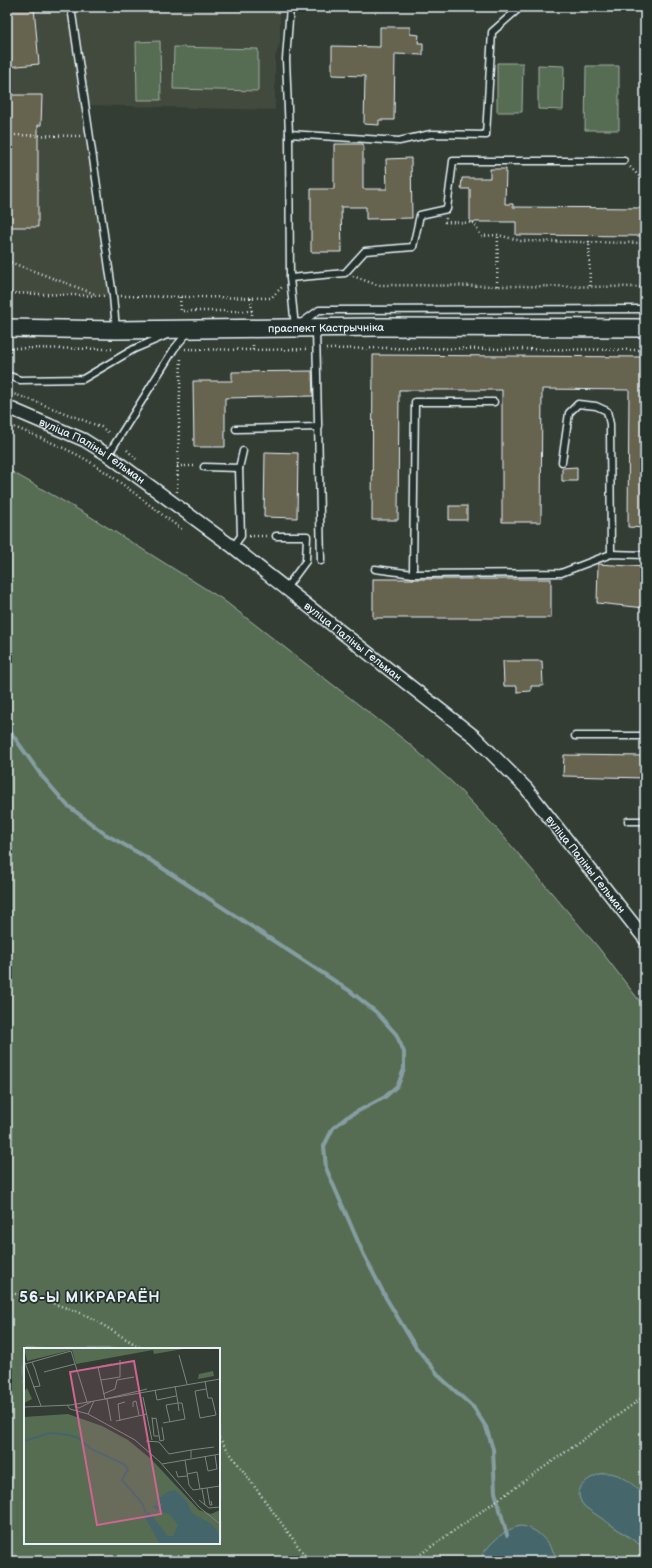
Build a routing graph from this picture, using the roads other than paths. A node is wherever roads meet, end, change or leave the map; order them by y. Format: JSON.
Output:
{"nodes":[{"id":1,"x":71,"y":7,"type":"edge"},
{"id":2,"x":290,"y":7,"type":"edge"},
{"id":3,"x":518,"y":7,"type":"edge"},
{"id":4,"x":289,"y":134,"type":"junction"},
{"id":5,"x":624,"y":161,"type":"road end"},
{"id":6,"x":290,"y":278,"type":"junction"},
{"id":7,"x":645,"y":309,"type":"edge"},
{"id":8,"x":295,"y":327,"type":"junction"},
{"id":9,"x":316,"y":327,"type":"junction"},
{"id":10,"x":645,"y":328,"type":"edge"},
{"id":11,"x":10,"y":330,"type":"edge"},
{"id":12,"x":116,"y":330,"type":"junction"},
{"id":13,"x":184,"y":330,"type":"junction"},
{"id":14,"x":7,"y":375,"type":"edge"},
{"id":15,"x":494,"y":402,"type":"dead end"},
{"id":16,"x":7,"y":408,"type":"edge"},
{"id":17,"x":318,"y":427,"type":"junction"},
{"id":18,"x":236,"y":429,"type":"dead end"},
{"id":19,"x":243,"y":452,"type":"dead end"},
{"id":20,"x":108,"y":455,"type":"junction"},
{"id":21,"x":562,"y":462,"type":"dead end"},
{"id":22,"x":204,"y":467,"type":"road end"},
{"id":23,"x":239,"y":468,"type":"junction"},
{"id":24,"x":276,"y":536,"type":"road end"},
{"id":25,"x":233,"y":547,"type":"junction"},
{"id":26,"x":610,"y":554,"type":"junction"},
{"id":27,"x":645,"y":555,"type":"edge"},
{"id":28,"x":321,"y":561,"type":"dead end"},
{"id":29,"x":375,"y":569,"type":"dead end"},
{"id":30,"x":413,"y":574,"type":"junction"},
{"id":31,"x":286,"y":588,"type":"junction"},
{"id":32,"x":575,"y":736,"type":"dead end"},
{"id":33,"x":645,"y":736,"type":"edge"},
{"id":34,"x":645,"y":821,"type":"edge"},
{"id":35,"x":628,"y":822,"type":"dead end"},
{"id":36,"x":645,"y":939,"type":"edge"}],
"edges":[{"from":1,"to":12,"type":"lane"},
{"from":2,"to":4,"type":"lane"},
{"from":3,"to":4,"type":"lane"},
{"from":4,"to":6,"type":"lane"},
{"from":5,"to":6,"type":"lane"},
{"from":6,"to":8,"type":"lane"},
{"from":7,"to":8,"type":"lane"},
{"from":8,"to":9,"type":"main road","name":"праспект Кастрычніка"},
{"from":8,"to":13,"type":"main road","name":"праспект Кастрычніка"},
{"from":9,"to":10,"type":"main road","name":"праспект Кастрычніка"},
{"from":9,"to":17,"type":"lane"},
{"from":11,"to":12,"type":"main road","name":"праспект Кастрычніка"},
{"from":12,"to":13,"type":"main road","name":"праспект Кастрычніка"},
{"from":13,"to":14,"type":"lane"},
{"from":13,"to":20,"type":"lane"},
{"from":15,"to":30,"type":"lane"},
{"from":16,"to":20,"type":"street","name":"вуліца Паліны Гельман"},
{"from":17,"to":18,"type":"lane"},
{"from":17,"to":28,"type":"lane"},
{"from":19,"to":23,"type":"lane"},
{"from":20,"to":25,"type":"street","name":"вуліца Паліны Гельман"},
{"from":21,"to":26,"type":"lane"},
{"from":22,"to":23,"type":"lane"},
{"from":23,"to":25,"type":"lane"},
{"from":24,"to":31,"type":"lane"},
{"from":25,"to":31,"type":"street","name":"вуліца Паліны Гельман"},
{"from":26,"to":27,"type":"lane"},
{"from":26,"to":30,"type":"lane"},
{"from":29,"to":30,"type":"lane"},
{"from":31,"to":36,"type":"street","name":"вуліца Паліны Гельман"},
{"from":32,"to":33,"type":"lane"},
{"from":34,"to":35,"type":"lane"}]}
